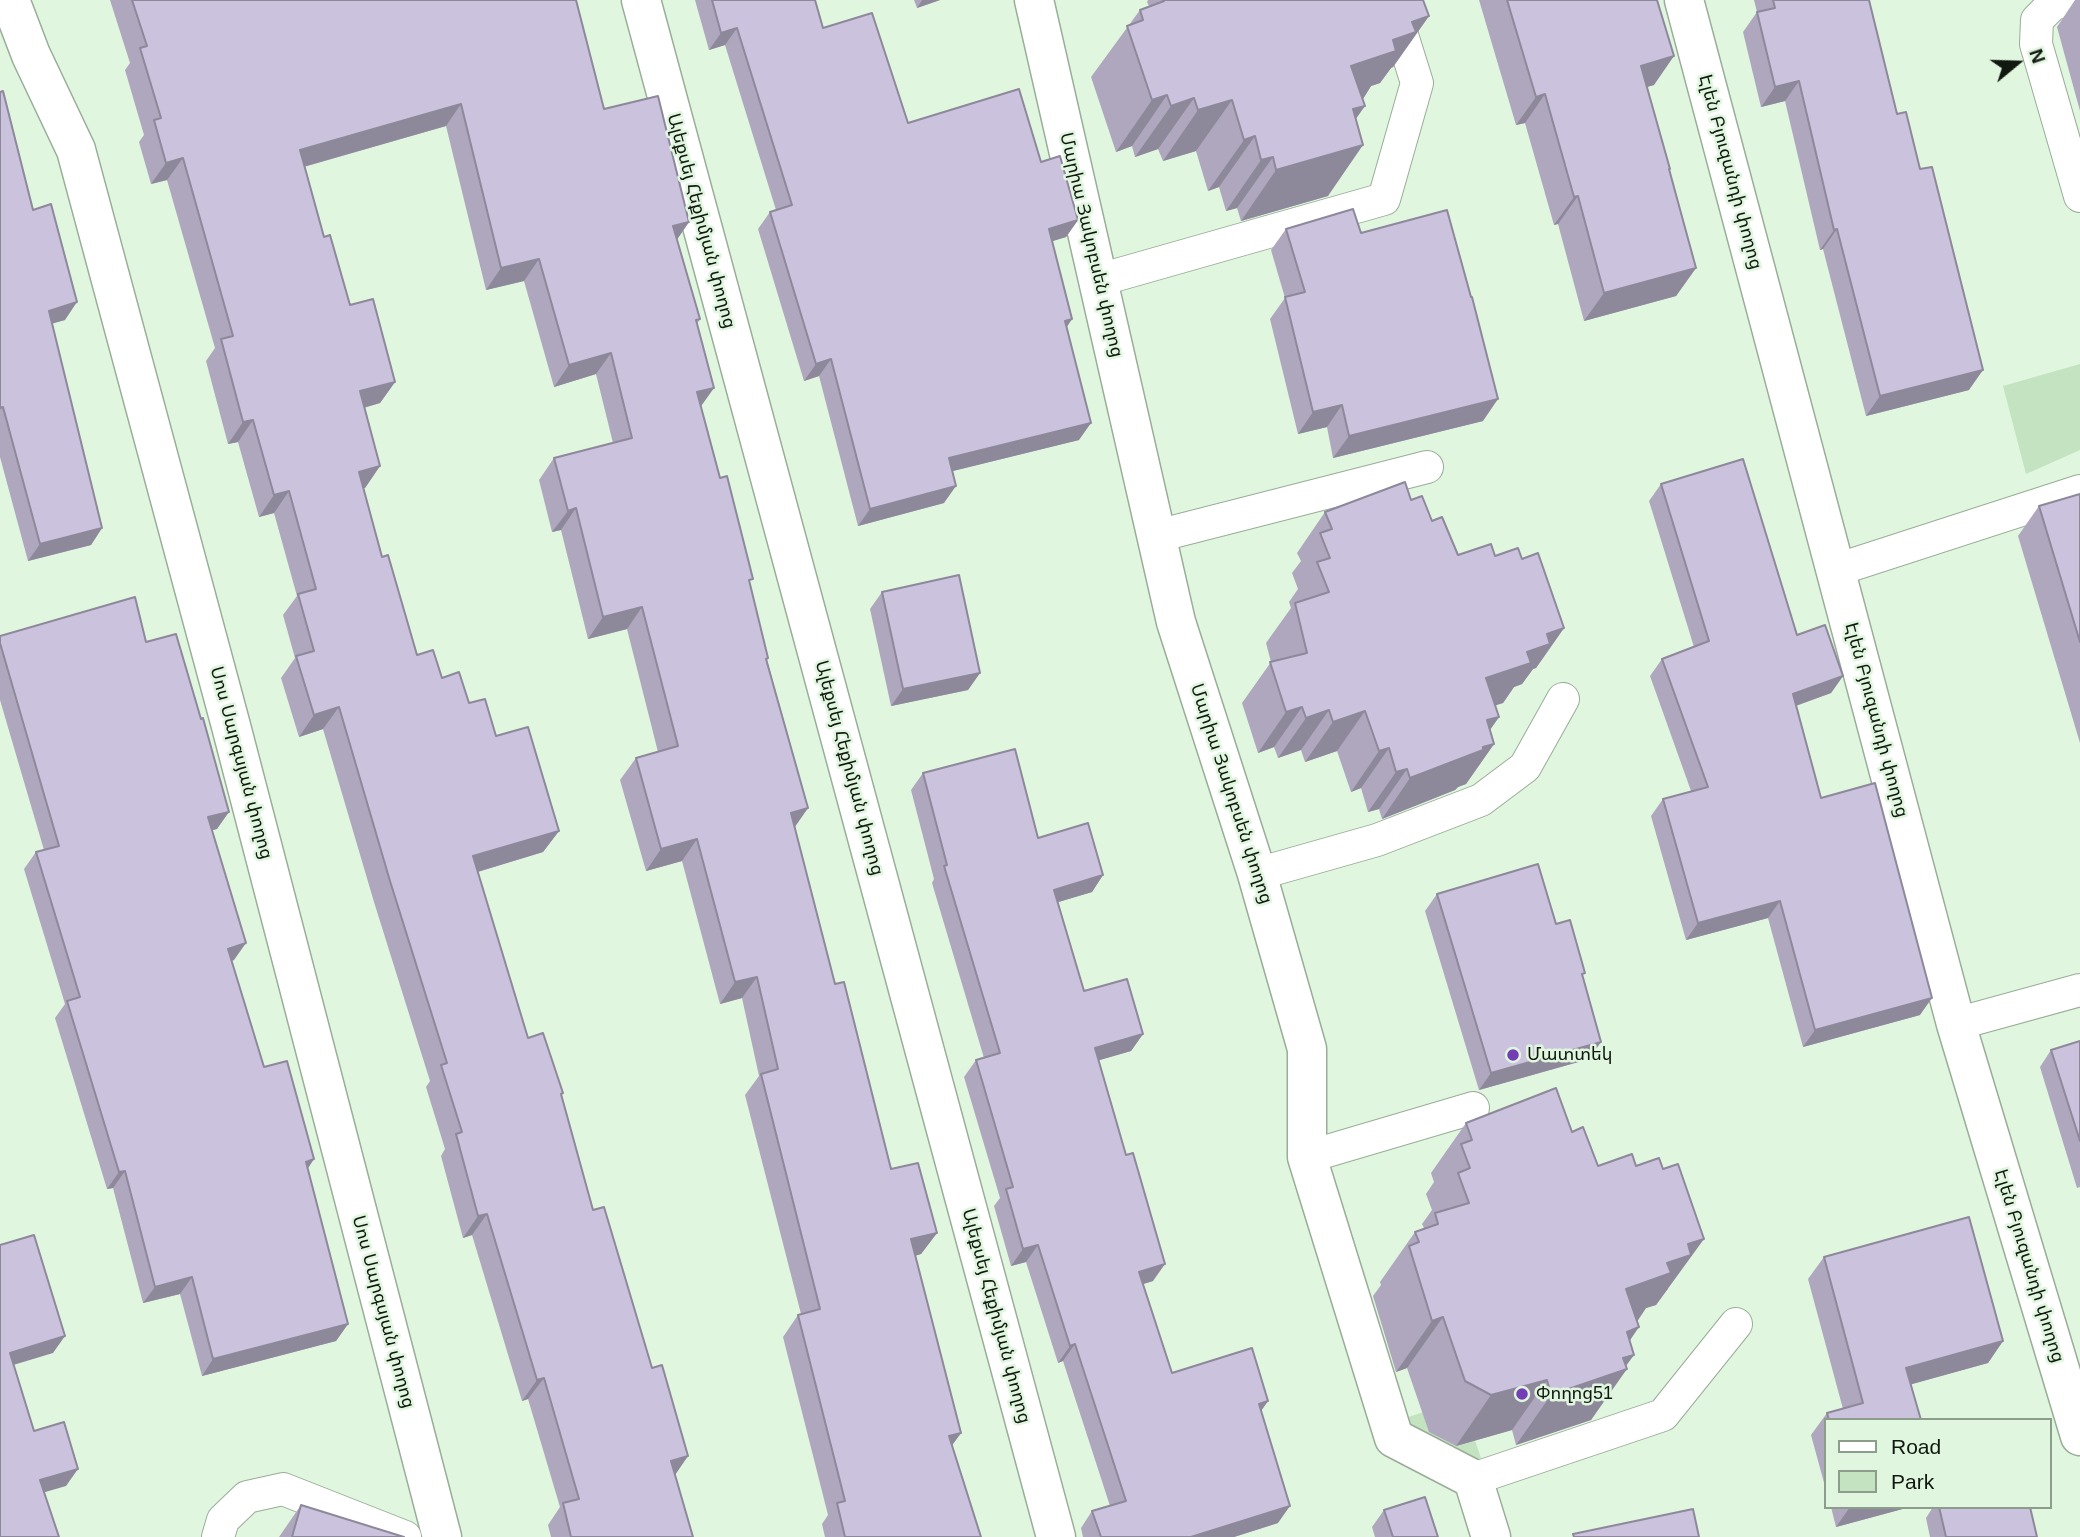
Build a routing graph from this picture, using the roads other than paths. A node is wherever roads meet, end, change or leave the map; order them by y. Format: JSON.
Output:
{"nodes":[{"id":1,"x":10,"y":0,"type":"edge"},
{"id":2,"x":642,"y":0,"type":"edge"},
{"id":3,"x":1034,"y":0,"type":"edge"},
{"id":4,"x":1391,"y":0,"type":"edge"},
{"id":5,"x":1684,"y":0,"type":"edge"},
{"id":6,"x":2067,"y":0,"type":"edge"},
{"id":7,"x":2080,"y":195,"type":"edge"},
{"id":8,"x":1100,"y":280,"type":"junction"},
{"id":9,"x":1427,"y":467,"type":"dead end"},
{"id":10,"x":2080,"y":491,"type":"edge"},
{"id":11,"x":1157,"y":536,"type":"junction"},
{"id":12,"x":1836,"y":570,"type":"junction"},
{"id":13,"x":1563,"y":699,"type":"dead end"},
{"id":14,"x":1257,"y":874,"type":"junction"},
{"id":15,"x":2080,"y":990,"type":"edge"},
{"id":16,"x":1956,"y":1024,"type":"junction"},
{"id":17,"x":1473,"y":1108,"type":"dead end"},
{"id":18,"x":1307,"y":1157,"type":"junction"},
{"id":19,"x":1737,"y":1324,"type":"dead end"},
{"id":20,"x":2080,"y":1436,"type":"edge"},
{"id":21,"x":1473,"y":1479,"type":"junction"},
{"id":22,"x":218,"y":1537,"type":"edge"},
{"id":23,"x":405,"y":1537,"type":"edge"},
{"id":24,"x":442,"y":1537,"type":"edge"},
{"id":25,"x":1056,"y":1537,"type":"edge"},
{"id":26,"x":1491,"y":1537,"type":"edge"}],
"edges":[{"from":1,"to":24,"type":"street","name":"Սոս Սարգսյան փողոց"},
{"from":2,"to":25,"type":"street","name":"Ալեքսեյ Հեքիմյան փողոց"},
{"from":3,"to":8,"type":"street","name":"Մարիա Յակոբսեն փողոց"},
{"from":4,"to":8,"type":"lane"},
{"from":5,"to":12,"type":"street","name":"Էլեն Բյուզանդի փողոց"},
{"from":6,"to":7,"type":"lane"},
{"from":8,"to":11,"type":"street","name":"Մարիա Յակոբսեն փողոց"},
{"from":9,"to":11,"type":"lane"},
{"from":10,"to":12,"type":"lane"},
{"from":11,"to":14,"type":"street","name":"Մարիա Յակոբսեն փողոց"},
{"from":12,"to":16,"type":"street","name":"Էլեն Բյուզանդի փողոց"},
{"from":13,"to":14,"type":"lane"},
{"from":14,"to":18,"type":"street","name":"Մարիա Յակոբսեն փողոց"},
{"from":15,"to":16,"type":"lane"},
{"from":16,"to":20,"type":"street","name":"Էլեն Բյուզանդի փողոց"},
{"from":17,"to":18,"type":"lane"},
{"from":18,"to":21,"type":"street","name":"Մարիա Յակոբսեն փողոց"},
{"from":19,"to":21,"type":"lane"},
{"from":21,"to":26,"type":"street"},
{"from":22,"to":23,"type":"lane"}]}
